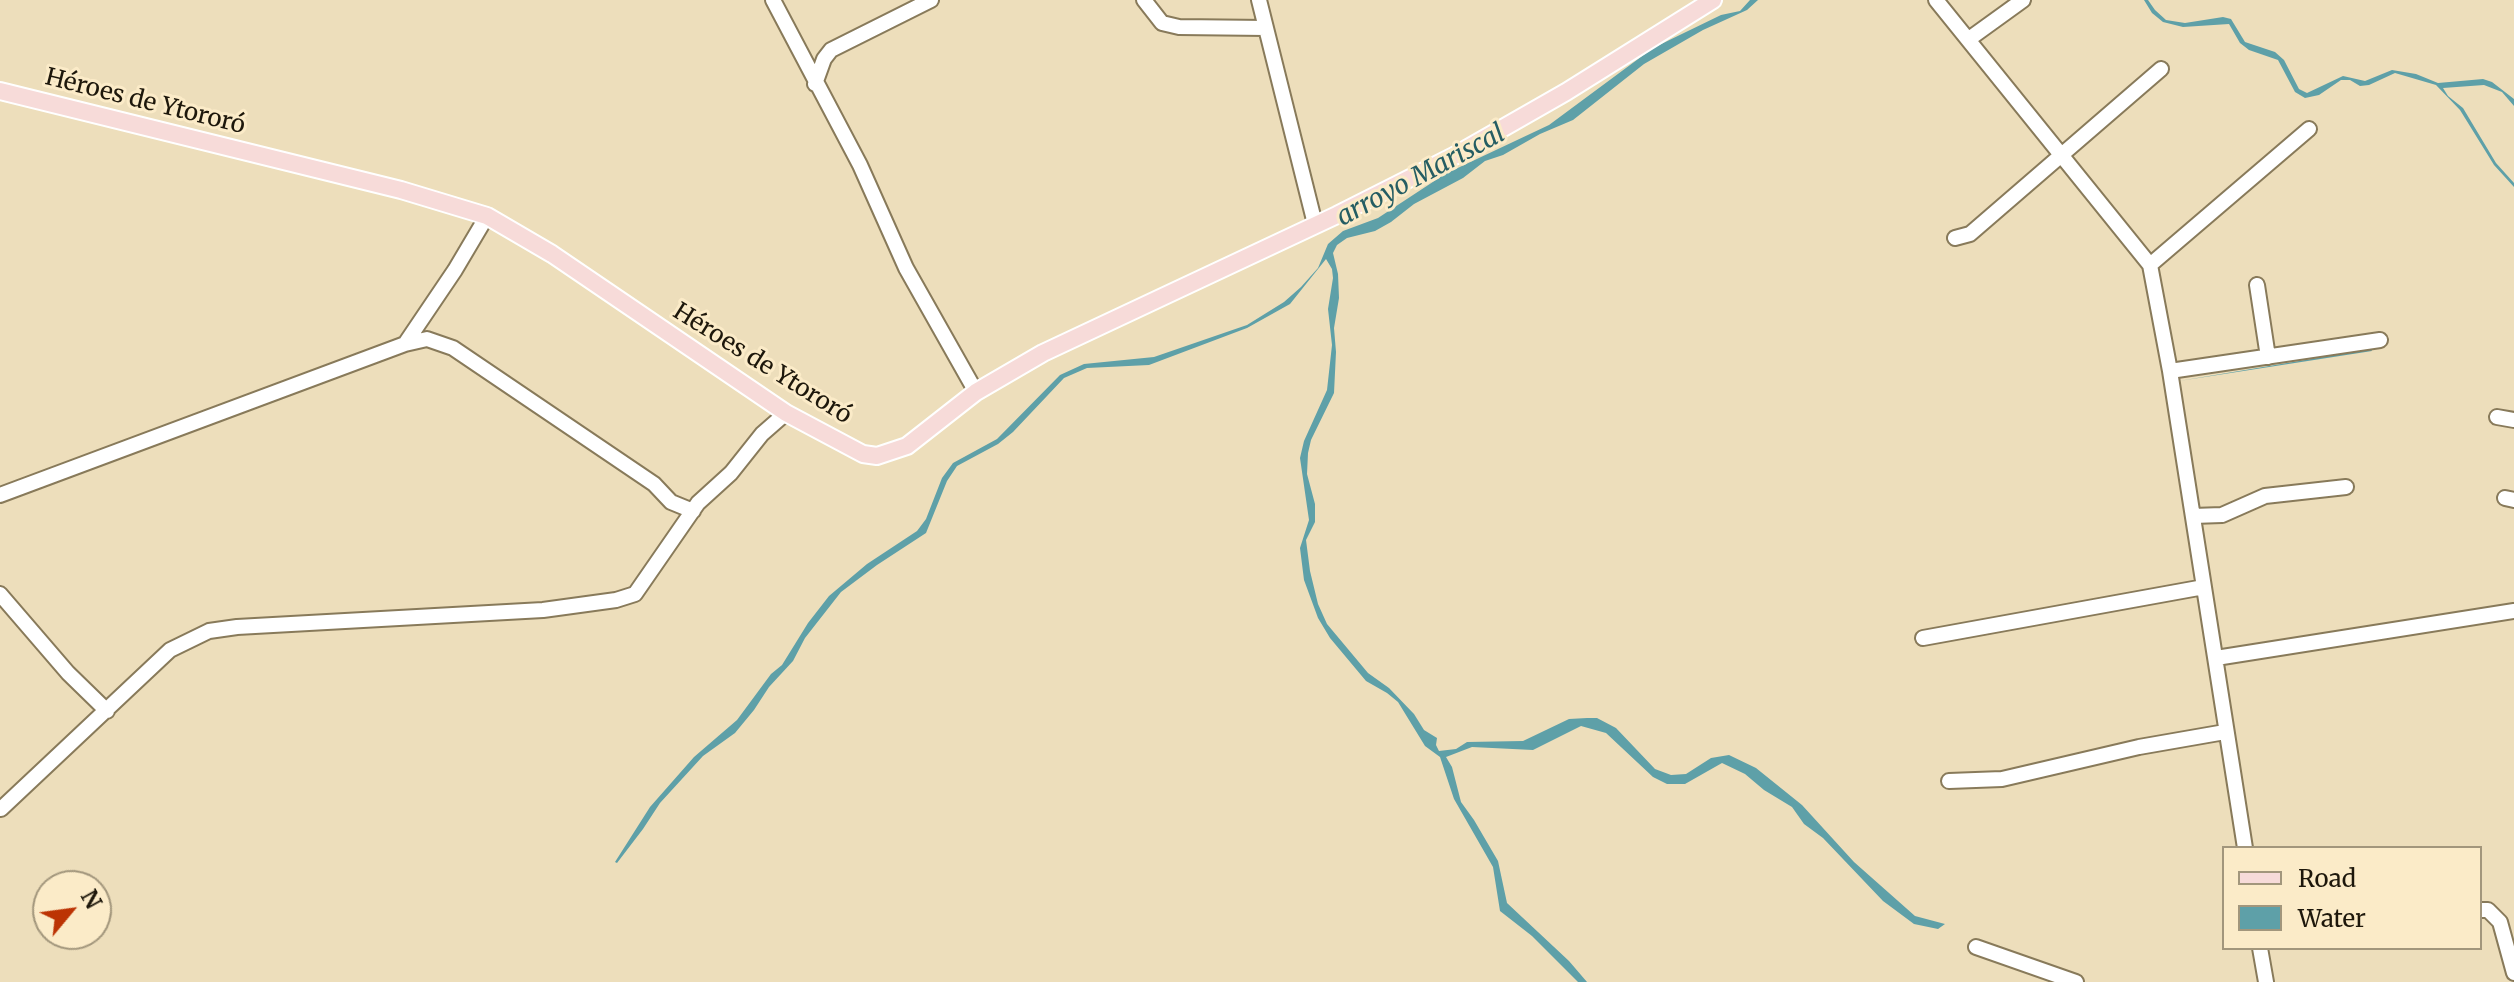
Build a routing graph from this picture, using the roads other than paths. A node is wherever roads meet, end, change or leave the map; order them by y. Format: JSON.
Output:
{"nodes":[{"id":1,"x":773,"y":0,"type":"edge"},
{"id":2,"x":931,"y":0,"type":"edge"},
{"id":3,"x":1144,"y":0,"type":"edge"},
{"id":4,"x":1259,"y":0,"type":"edge"},
{"id":5,"x":1713,"y":0,"type":"edge"},
{"id":6,"x":1936,"y":0,"type":"edge"},
{"id":7,"x":2023,"y":0,"type":"edge"},
{"id":8,"x":1266,"y":28,"type":"junction"},
{"id":9,"x":1969,"y":39,"type":"junction"},
{"id":10,"x":2161,"y":69,"type":"dead end"},
{"id":11,"x":815,"y":84,"type":"junction"},
{"id":12,"x":0,"y":91,"type":"edge"},
{"id":13,"x":2309,"y":129,"type":"dead end"},
{"id":14,"x":2062,"y":154,"type":"junction"},
{"id":15,"x":487,"y":216,"type":"junction"},
{"id":16,"x":1315,"y":224,"type":"junction"},
{"id":17,"x":1955,"y":238,"type":"dead end"},
{"id":18,"x":2150,"y":265,"type":"junction"},
{"id":19,"x":2257,"y":285,"type":"dead end"},
{"id":20,"x":2380,"y":340,"type":"dead end"},
{"id":21,"x":405,"y":344,"type":"junction"},
{"id":22,"x":2268,"y":357,"type":"junction"},
{"id":23,"x":2170,"y":371,"type":"junction"},
{"id":24,"x":976,"y":392,"type":"junction"},
{"id":25,"x":786,"y":413,"type":"junction"},
{"id":26,"x":2497,"y":417,"type":"dead end"},
{"id":27,"x":2514,"y":420,"type":"edge"},
{"id":28,"x":2346,"y":487,"type":"dead end"},
{"id":29,"x":0,"y":495,"type":"edge"},
{"id":30,"x":693,"y":511,"type":"junction"},
{"id":31,"x":2193,"y":516,"type":"junction"},
{"id":32,"x":2204,"y":587,"type":"junction"},
{"id":33,"x":0,"y":594,"type":"edge"},
{"id":34,"x":2514,"y":611,"type":"edge"},
{"id":35,"x":1923,"y":638,"type":"dead end"},
{"id":36,"x":2216,"y":658,"type":"junction"},
{"id":37,"x":107,"y":711,"type":"junction"},
{"id":38,"x":2225,"y":732,"type":"junction"},
{"id":39,"x":1949,"y":781,"type":"dead end"},
{"id":40,"x":1,"y":809,"type":"edge"},
{"id":41,"x":2245,"y":846,"type":"edge"},
{"id":42,"x":2482,"y":910,"type":"edge"},
{"id":43,"x":1976,"y":947,"type":"dead end"},
{"id":44,"x":2260,"y":950,"type":"edge"},
{"id":45,"x":2514,"y":973,"type":"edge"},
{"id":46,"x":2076,"y":982,"type":"edge"},
{"id":47,"x":2266,"y":982,"type":"edge"}],
"edges":[{"from":1,"to":11,"type":"street"},
{"from":2,"to":11,"type":"street"},
{"from":3,"to":8,"type":"street"},
{"from":4,"to":8,"type":"street"},
{"from":5,"to":16,"type":"main road","name":"Héroes de Ytororó"},
{"from":6,"to":9,"type":"street"},
{"from":7,"to":9,"type":"street"},
{"from":8,"to":16,"type":"street"},
{"from":9,"to":14,"type":"street"},
{"from":10,"to":14,"type":"street"},
{"from":11,"to":24,"type":"street"},
{"from":12,"to":15,"type":"main road","name":"Héroes de Ytororó"},
{"from":13,"to":18,"type":"street"},
{"from":14,"to":17,"type":"street"},
{"from":14,"to":18,"type":"street"},
{"from":15,"to":21,"type":"street"},
{"from":15,"to":25,"type":"main road","name":"Héroes de Ytororó"},
{"from":16,"to":24,"type":"main road","name":"Héroes de Ytororó"},
{"from":18,"to":23,"type":"street"},
{"from":19,"to":22,"type":"street"},
{"from":20,"to":22,"type":"street"},
{"from":21,"to":29,"type":"street"},
{"from":21,"to":30,"type":"street"},
{"from":22,"to":23,"type":"street"},
{"from":23,"to":31,"type":"street"},
{"from":24,"to":25,"type":"main road","name":"Héroes de Ytororó"},
{"from":25,"to":30,"type":"street"},
{"from":26,"to":27,"type":"street"},
{"from":28,"to":31,"type":"street"},
{"from":30,"to":37,"type":"street"},
{"from":31,"to":32,"type":"street"},
{"from":32,"to":35,"type":"street"},
{"from":32,"to":36,"type":"street"},
{"from":33,"to":37,"type":"street"},
{"from":34,"to":36,"type":"street"},
{"from":36,"to":38,"type":"street"},
{"from":37,"to":40,"type":"street"},
{"from":38,"to":39,"type":"street"},
{"from":38,"to":41,"type":"street"},
{"from":42,"to":45,"type":"street"},
{"from":43,"to":46,"type":"street"},
{"from":44,"to":47,"type":"street"}]}
